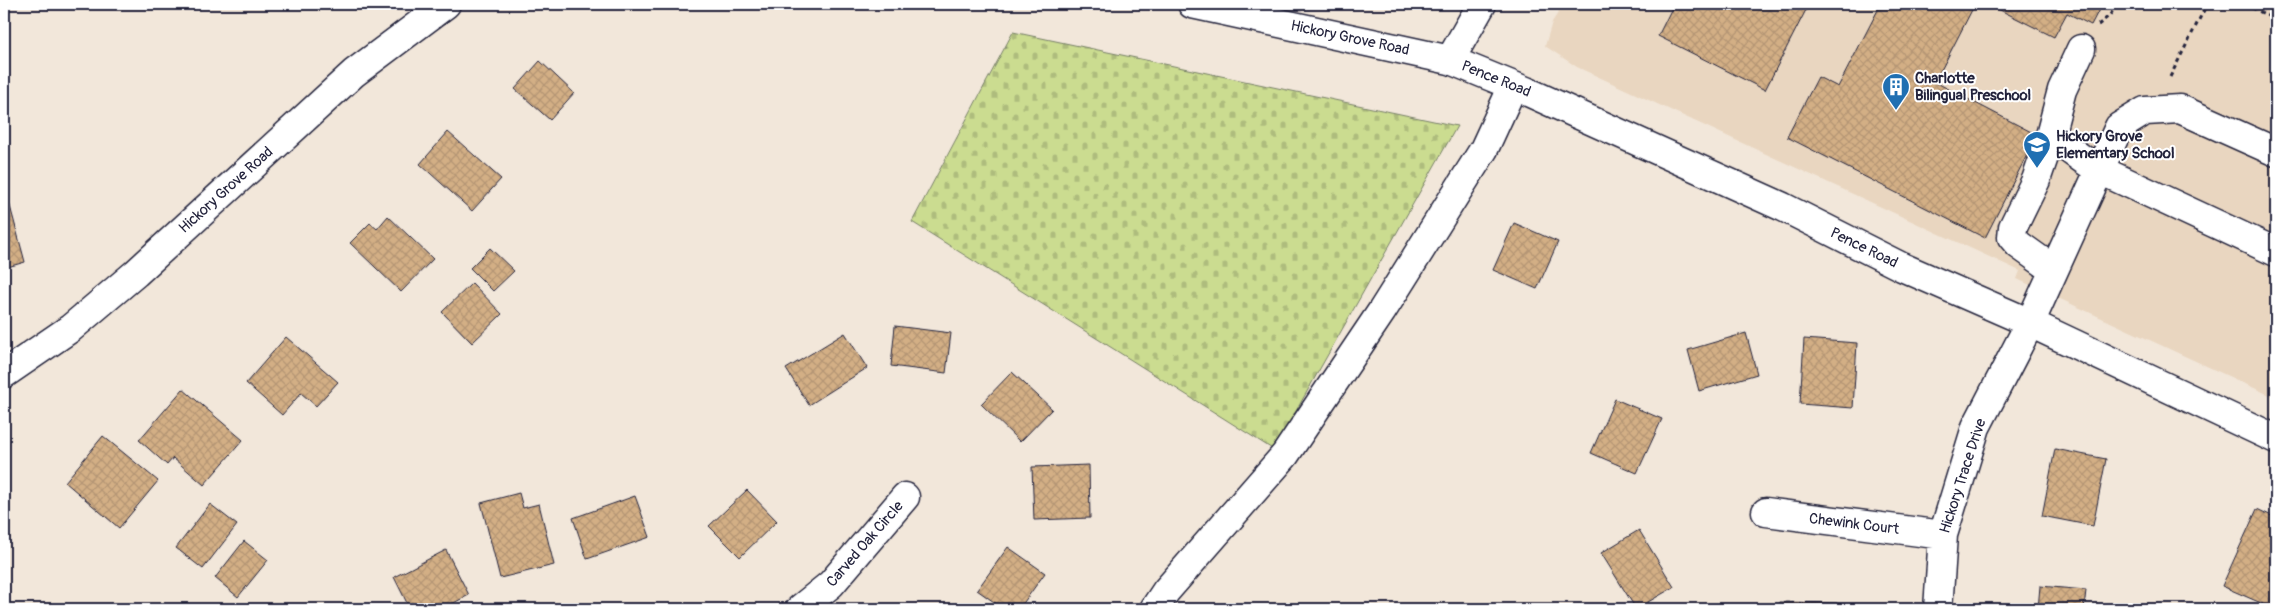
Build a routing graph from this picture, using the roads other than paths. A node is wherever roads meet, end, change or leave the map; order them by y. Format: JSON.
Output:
{"nodes":[{"id":1,"x":1192,"y":4,"type":"edge"},
{"id":2,"x":1482,"y":4,"type":"edge"},
{"id":3,"x":442,"y":5,"type":"edge"},
{"id":4,"x":2081,"y":49,"type":"dead end"},
{"id":5,"x":1450,"y":60,"type":"junction"},
{"id":6,"x":1513,"y":86,"type":"junction"},
{"id":7,"x":2049,"y":137,"type":"junction"},
{"id":8,"x":2276,"y":152,"type":"edge"},
{"id":9,"x":2100,"y":170,"type":"junction"},
{"id":10,"x":2276,"y":252,"type":"edge"},
{"id":11,"x":2054,"y":270,"type":"junction"},
{"id":12,"x":2030,"y":323,"type":"junction"},
{"id":13,"x":4,"y":374,"type":"edge"},
{"id":14,"x":2276,"y":440,"type":"edge"},
{"id":15,"x":905,"y":498,"type":"dead end"},
{"id":16,"x":1766,"y":512,"type":"dead end"},
{"id":17,"x":1943,"y":535,"type":"junction"},
{"id":18,"x":800,"y":609,"type":"edge"},
{"id":19,"x":1154,"y":609,"type":"edge"},
{"id":20,"x":1938,"y":609,"type":"edge"}],
"edges":[{"from":1,"to":5,"type":"street","name":"Hickory Grove Road"},
{"from":2,"to":5,"type":"street"},
{"from":3,"to":13,"type":"street","name":"Hickory Grove Road"},
{"from":4,"to":7,"type":"street"},
{"from":5,"to":6,"type":"street","name":"Pence Road"},
{"from":6,"to":12,"type":"street","name":"Pence Road"},
{"from":6,"to":19,"type":"street"},
{"from":7,"to":9,"type":"street"},
{"from":7,"to":11,"type":"street"},
{"from":8,"to":9,"type":"street","name":"Hickory Trace Drive"},
{"from":9,"to":10,"type":"street"},
{"from":9,"to":11,"type":"street","name":"Hickory Trace Drive"},
{"from":11,"to":12,"type":"street","name":"Hickory Trace Drive"},
{"from":12,"to":14,"type":"street","name":"Pence Road"},
{"from":12,"to":17,"type":"street","name":"Hickory Trace Drive"},
{"from":15,"to":18,"type":"street","name":"Carved Oak Circle"},
{"from":16,"to":17,"type":"street","name":"Chewink Court"},
{"from":17,"to":20,"type":"street","name":"Hickory Trace Drive"}]}
